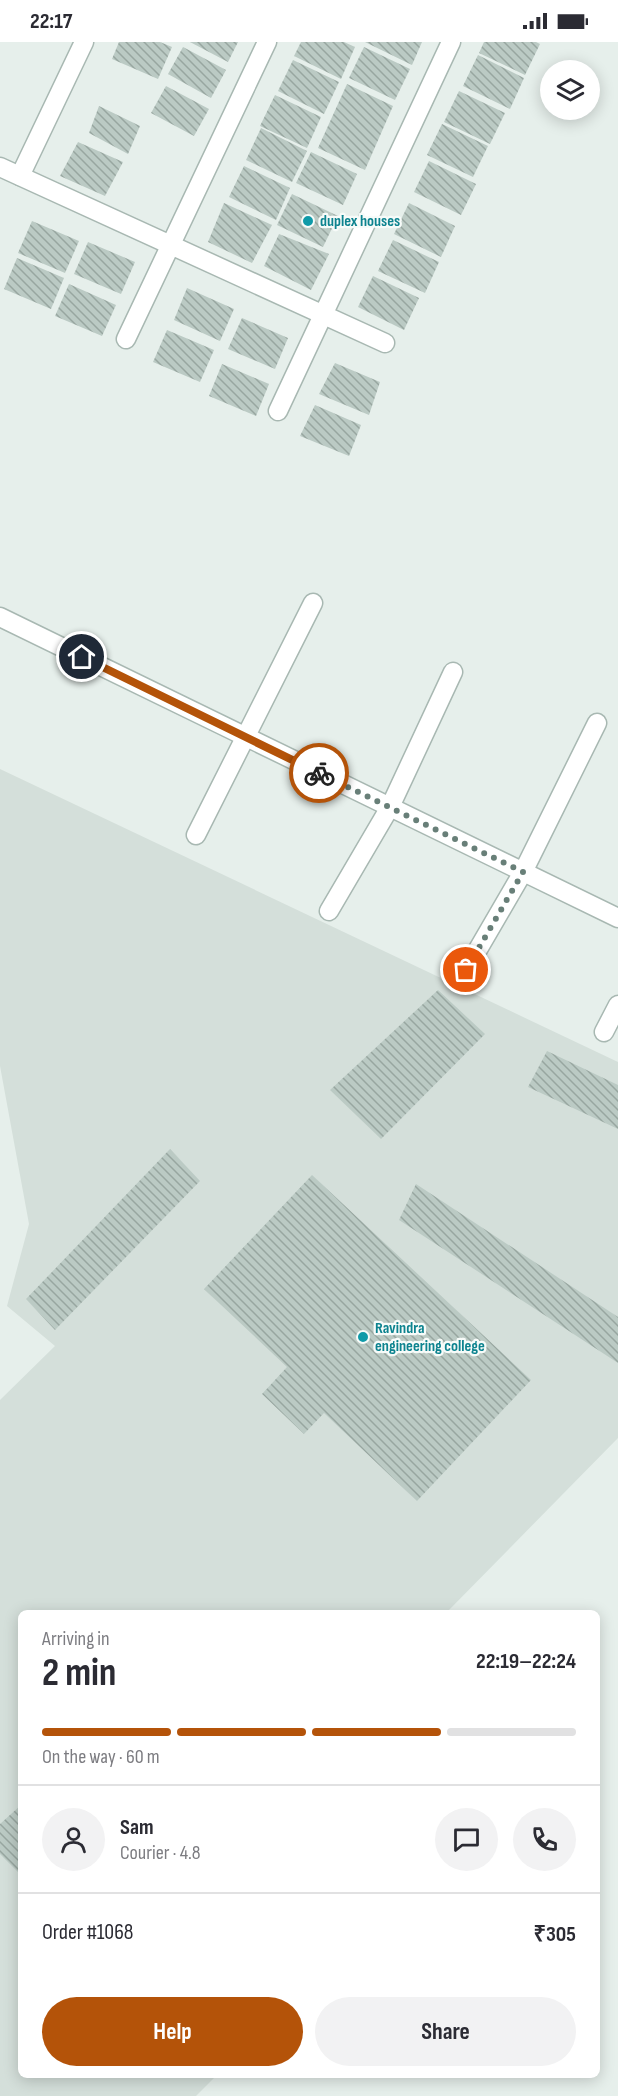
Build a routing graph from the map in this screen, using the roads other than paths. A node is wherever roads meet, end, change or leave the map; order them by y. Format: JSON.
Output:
{"nodes":[{"id":1,"x":84,"y":42,"type":"edge"},
{"id":2,"x":267,"y":42,"type":"edge"},
{"id":3,"x":451,"y":42,"type":"edge"},
{"id":4,"x":0,"y":167,"type":"edge"},
{"id":5,"x":20,"y":176,"type":"junction"},
{"id":6,"x":170,"y":245,"type":"junction"},
{"id":7,"x":323,"y":315,"type":"junction"},
{"id":8,"x":126,"y":339,"type":"dead end"},
{"id":9,"x":385,"y":343,"type":"dead end"},
{"id":10,"x":278,"y":411,"type":"dead end"},
{"id":11,"x":313,"y":603,"type":"dead end"},
{"id":12,"x":0,"y":617,"type":"edge"},
{"id":13,"x":453,"y":672,"type":"dead end"},
{"id":14,"x":597,"y":723,"type":"dead end"},
{"id":15,"x":245,"y":737,"type":"junction"},
{"id":16,"x":390,"y":807,"type":"junction"},
{"id":17,"x":196,"y":835,"type":"dead end"},
{"id":18,"x":523,"y":872,"type":"junction"},
{"id":19,"x":329,"y":911,"type":"dead end"},
{"id":20,"x":618,"y":918,"type":"edge"},
{"id":21,"x":466,"y":970,"type":"dead end"},
{"id":22,"x":618,"y":1005,"type":"edge"},
{"id":23,"x":604,"y":1032,"type":"dead end"}],
"edges":[{"from":1,"to":5,"type":"street"},
{"from":2,"to":6,"type":"street"},
{"from":3,"to":7,"type":"street"},
{"from":4,"to":5,"type":"street"},
{"from":5,"to":6,"type":"street"},
{"from":6,"to":7,"type":"street"},
{"from":6,"to":8,"type":"street"},
{"from":7,"to":9,"type":"street"},
{"from":7,"to":10,"type":"street"},
{"from":11,"to":15,"type":"street"},
{"from":12,"to":15,"type":"street"},
{"from":13,"to":16,"type":"street"},
{"from":14,"to":18,"type":"street"},
{"from":15,"to":16,"type":"street"},
{"from":15,"to":17,"type":"street"},
{"from":16,"to":18,"type":"street"},
{"from":16,"to":19,"type":"street"},
{"from":18,"to":20,"type":"street"},
{"from":18,"to":21,"type":"street"},
{"from":22,"to":23,"type":"street"}]}
